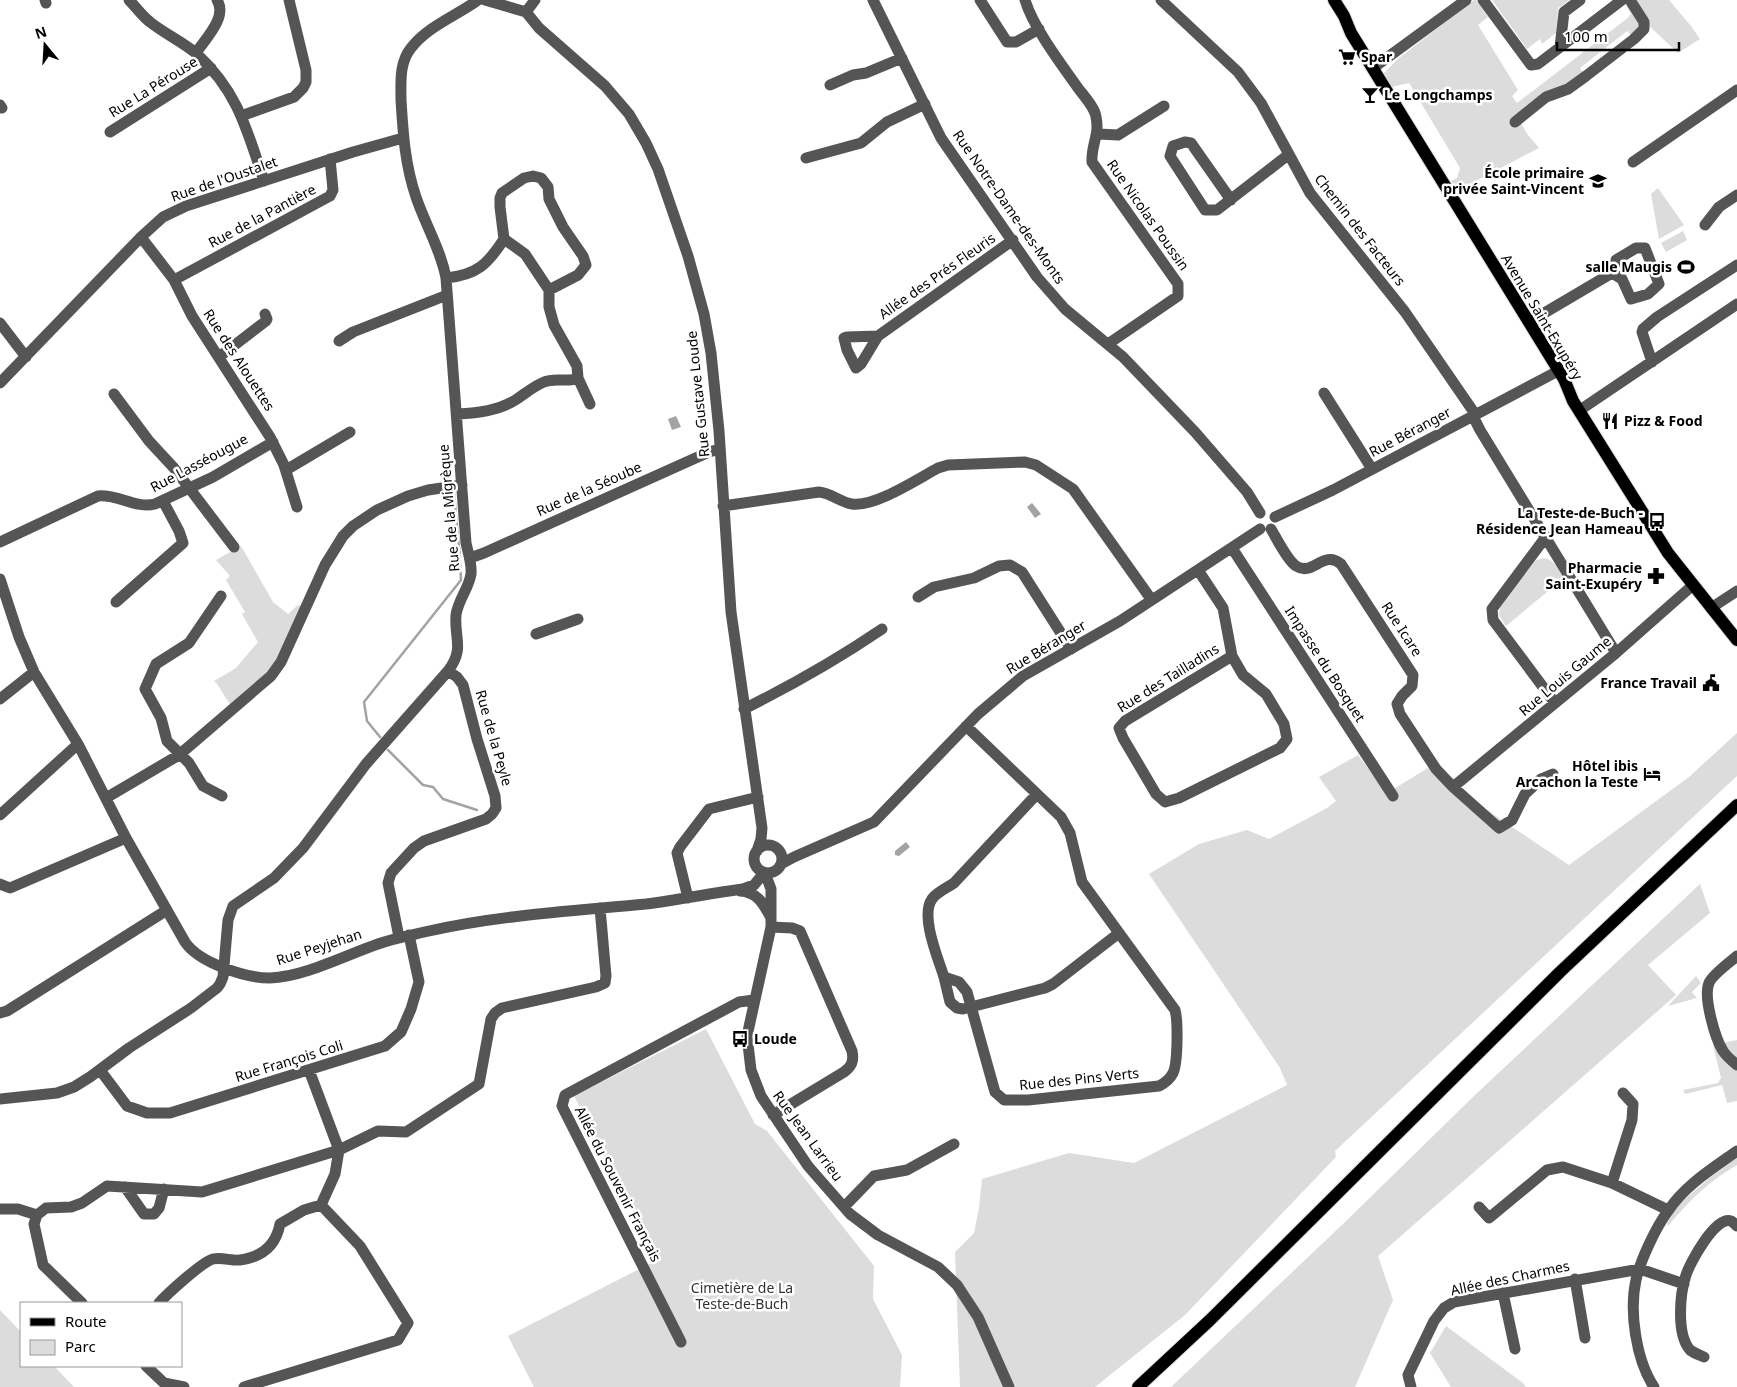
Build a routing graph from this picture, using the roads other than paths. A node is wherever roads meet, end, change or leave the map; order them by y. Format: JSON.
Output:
{"nodes":[{"id":1,"x":129,"y":0,"type":"edge"},
{"id":2,"x":217,"y":0,"type":"edge"},
{"id":3,"x":289,"y":0,"type":"edge"},
{"id":4,"x":478,"y":0,"type":"edge"},
{"id":5,"x":484,"y":0,"type":"edge"},
{"id":6,"x":535,"y":0,"type":"edge"},
{"id":7,"x":873,"y":0,"type":"edge"},
{"id":8,"x":980,"y":0,"type":"edge"},
{"id":9,"x":1025,"y":0,"type":"edge"},
{"id":10,"x":1161,"y":0,"type":"edge"},
{"id":11,"x":1334,"y":0,"type":"edge"},
{"id":12,"x":1466,"y":0,"type":"edge"},
{"id":13,"x":1483,"y":0,"type":"edge"},
{"id":14,"x":1580,"y":0,"type":"edge"},
{"id":15,"x":1622,"y":0,"type":"edge"},
{"id":16,"x":1630,"y":0,"type":"edge"},
{"id":17,"x":526,"y":12,"type":"junction"},
{"id":18,"x":1039,"y":28,"type":"junction"},
{"id":19,"x":1560,"y":47,"type":"junction"},
{"id":20,"x":196,"y":53,"type":"junction"},
{"id":21,"x":902,"y":58,"type":"junction"},
{"id":22,"x":211,"y":68,"type":"junction"},
{"id":23,"x":1373,"y":68,"type":"junction"},
{"id":24,"x":830,"y":85,"type":"dead end"},
{"id":25,"x":1737,"y":90,"type":"edge"},
{"id":26,"x":925,"y":104,"type":"junction"},
{"id":27,"x":1164,"y":106,"type":"dead end"},
{"id":28,"x":241,"y":116,"type":"junction"},
{"id":29,"x":1515,"y":122,"type":"dead end"},
{"id":30,"x":110,"y":132,"type":"dead end"},
{"id":31,"x":1098,"y":134,"type":"junction"},
{"id":32,"x":403,"y":138,"type":"junction"},
{"id":33,"x":1288,"y":155,"type":"junction"},
{"id":34,"x":806,"y":158,"type":"dead end"},
{"id":35,"x":330,"y":159,"type":"junction"},
{"id":36,"x":1633,"y":162,"type":"dead end"},
{"id":37,"x":264,"y":181,"type":"junction"},
{"id":38,"x":1737,"y":195,"type":"edge"},
{"id":39,"x":1230,"y":200,"type":"junction"},
{"id":40,"x":1705,"y":225,"type":"dead end"},
{"id":41,"x":141,"y":237,"type":"junction"},
{"id":42,"x":504,"y":239,"type":"junction"},
{"id":43,"x":1013,"y":240,"type":"junction"},
{"id":44,"x":1737,"y":266,"type":"edge"},
{"id":45,"x":1612,"y":273,"type":"junction"},
{"id":46,"x":446,"y":278,"type":"junction"},
{"id":47,"x":174,"y":280,"type":"junction"},
{"id":48,"x":549,"y":290,"type":"junction"},
{"id":49,"x":447,"y":295,"type":"junction"},
{"id":50,"x":1737,"y":304,"type":"edge"},
{"id":51,"x":265,"y":314,"type":"dead end"},
{"id":52,"x":1529,"y":322,"type":"junction"},
{"id":53,"x":0,"y":323,"type":"edge"},
{"id":54,"x":878,"y":336,"type":"dead end"},
{"id":55,"x":339,"y":341,"type":"dead end"},
{"id":56,"x":1108,"y":344,"type":"junction"},
{"id":57,"x":26,"y":357,"type":"junction"},
{"id":58,"x":219,"y":357,"type":"junction"},
{"id":59,"x":1652,"y":362,"type":"junction"},
{"id":60,"x":1558,"y":371,"type":"junction"},
{"id":61,"x":578,"y":378,"type":"junction"},
{"id":62,"x":0,"y":383,"type":"edge"},
{"id":63,"x":1324,"y":393,"type":"dead end"},
{"id":64,"x":114,"y":394,"type":"dead end"},
{"id":65,"x":590,"y":404,"type":"dead end"},
{"id":66,"x":1580,"y":410,"type":"junction"},
{"id":67,"x":456,"y":414,"type":"junction"},
{"id":68,"x":1474,"y":416,"type":"junction"},
{"id":69,"x":350,"y":432,"type":"dead end"},
{"id":70,"x":273,"y":442,"type":"junction"},
{"id":71,"x":720,"y":449,"type":"junction"},
{"id":72,"x":286,"y":470,"type":"junction"},
{"id":73,"x":1372,"y":470,"type":"junction"},
{"id":74,"x":462,"y":485,"type":"junction"},
{"id":75,"x":190,"y":488,"type":"junction"},
{"id":76,"x":163,"y":501,"type":"junction"},
{"id":77,"x":723,"y":506,"type":"junction"},
{"id":78,"x":297,"y":507,"type":"dead end"},
{"id":79,"x":1260,"y":513,"type":"junction"},
{"id":80,"x":1275,"y":517,"type":"junction"},
{"id":81,"x":1265,"y":529,"type":"junction"},
{"id":82,"x":1545,"y":538,"type":"junction"},
{"id":83,"x":0,"y":542,"type":"edge"},
{"id":84,"x":234,"y":547,"type":"dead end"},
{"id":85,"x":1232,"y":548,"type":"junction"},
{"id":86,"x":470,"y":558,"type":"junction"},
{"id":87,"x":1198,"y":570,"type":"junction"},
{"id":88,"x":0,"y":579,"type":"edge"},
{"id":89,"x":1692,"y":585,"type":"junction"},
{"id":90,"x":1737,"y":591,"type":"edge"},
{"id":91,"x":221,"y":596,"type":"dead end"},
{"id":92,"x":918,"y":597,"type":"dead end"},
{"id":93,"x":1151,"y":600,"type":"junction"},
{"id":94,"x":116,"y":602,"type":"dead end"},
{"id":95,"x":1711,"y":608,"type":"junction"},
{"id":96,"x":578,"y":619,"type":"dead end"},
{"id":97,"x":882,"y":629,"type":"dead end"},
{"id":98,"x":536,"y":634,"type":"dead end"},
{"id":99,"x":1737,"y":640,"type":"edge"},
{"id":100,"x":1071,"y":649,"type":"junction"},
{"id":101,"x":1616,"y":654,"type":"junction"},
{"id":102,"x":1232,"y":656,"type":"junction"},
{"id":103,"x":448,"y":671,"type":"junction"},
{"id":104,"x":34,"y":672,"type":"junction"},
{"id":105,"x":0,"y":698,"type":"edge"},
{"id":106,"x":1555,"y":703,"type":"junction"},
{"id":107,"x":744,"y":709,"type":"junction"},
{"id":108,"x":966,"y":726,"type":"junction"},
{"id":109,"x":78,"y":744,"type":"junction"},
{"id":110,"x":179,"y":755,"type":"junction"},
{"id":111,"x":1553,"y":774,"type":"dead end"},
{"id":112,"x":1453,"y":787,"type":"junction"},
{"id":113,"x":1037,"y":794,"type":"junction"},
{"id":114,"x":222,"y":796,"type":"dead end"},
{"id":115,"x":1393,"y":796,"type":"dead end"},
{"id":116,"x":758,"y":797,"type":"junction"},
{"id":117,"x":106,"y":798,"type":"junction"},
{"id":118,"x":1737,"y":805,"type":"edge"},
{"id":119,"x":1737,"y":813,"type":"edge"},
{"id":120,"x":0,"y":815,"type":"edge"},
{"id":121,"x":762,"y":828,"type":"junction"},
{"id":122,"x":1710,"y":832,"type":"junction"},
{"id":123,"x":126,"y":838,"type":"junction"},
{"id":124,"x":819,"y":847,"type":"junction"},
{"id":125,"x":776,"y":848,"type":"junction"},
{"id":126,"x":757,"y":851,"type":"junction"},
{"id":127,"x":755,"y":864,"type":"junction"},
{"id":128,"x":781,"y":865,"type":"junction"},
{"id":129,"x":764,"y":873,"type":"junction"},
{"id":130,"x":0,"y":884,"type":"edge"},
{"id":131,"x":770,"y":889,"type":"junction"},
{"id":132,"x":726,"y":891,"type":"junction"},
{"id":133,"x":688,"y":898,"type":"junction"},
{"id":134,"x":600,"y":908,"type":"junction"},
{"id":135,"x":167,"y":910,"type":"junction"},
{"id":136,"x":771,"y":922,"type":"junction"},
{"id":137,"x":1119,"y":933,"type":"junction"},
{"id":138,"x":404,"y":936,"type":"junction"},
{"id":139,"x":1737,"y":956,"type":"edge"},
{"id":140,"x":224,"y":967,"type":"junction"},
{"id":141,"x":944,"y":977,"type":"junction"},
{"id":142,"x":754,"y":1000,"type":"junction"},
{"id":143,"x":971,"y":1006,"type":"junction"},
{"id":144,"x":0,"y":1013,"type":"edge"},
{"id":145,"x":1737,"y":1065,"type":"edge"},
{"id":146,"x":100,"y":1070,"type":"junction"},
{"id":147,"x":309,"y":1070,"type":"junction"},
{"id":148,"x":1623,"y":1092,"type":"dead end"},
{"id":149,"x":0,"y":1099,"type":"edge"},
{"id":150,"x":773,"y":1115,"type":"junction"},
{"id":151,"x":954,"y":1144,"type":"dead end"},
{"id":152,"x":339,"y":1150,"type":"junction"},
{"id":153,"x":1737,"y":1151,"type":"edge"},
{"id":154,"x":1612,"y":1184,"type":"junction"},
{"id":155,"x":126,"y":1187,"type":"junction"},
{"id":156,"x":164,"y":1189,"type":"junction"},
{"id":157,"x":321,"y":1205,"type":"junction"},
{"id":158,"x":844,"y":1207,"type":"junction"},
{"id":159,"x":1479,"y":1207,"type":"dead end"},
{"id":160,"x":0,"y":1208,"type":"edge"},
{"id":161,"x":1668,"y":1210,"type":"junction"},
{"id":162,"x":37,"y":1215,"type":"junction"},
{"id":163,"x":1737,"y":1226,"type":"edge"},
{"id":164,"x":1640,"y":1269,"type":"junction"},
{"id":165,"x":1575,"y":1280,"type":"junction"},
{"id":166,"x":1684,"y":1284,"type":"junction"},
{"id":167,"x":1503,"y":1293,"type":"junction"},
{"id":168,"x":81,"y":1302,"type":"edge"},
{"id":169,"x":160,"y":1302,"type":"edge"},
{"id":170,"x":1585,"y":1338,"type":"dead end"},
{"id":171,"x":682,"y":1342,"type":"dead end"},
{"id":172,"x":1516,"y":1350,"type":"dead end"},
{"id":173,"x":1704,"y":1357,"type":"dead end"},
{"id":174,"x":147,"y":1367,"type":"edge"},
{"id":175,"x":1650,"y":1386,"type":"edge"},
{"id":176,"x":184,"y":1387,"type":"edge"},
{"id":177,"x":244,"y":1387,"type":"edge"},
{"id":178,"x":1009,"y":1387,"type":"edge"},
{"id":179,"x":1138,"y":1387,"type":"edge"},
{"id":180,"x":1411,"y":1387,"type":"edge"}],
"edges":[{"from":1,"to":20,"type":"street"},
{"from":2,"to":20,"type":"street"},
{"from":3,"to":28,"type":"street"},
{"from":4,"to":32,"type":"street","name":"Rue de la Migrèque"},
{"from":5,"to":17,"type":"street"},
{"from":6,"to":17,"type":"street"},
{"from":7,"to":21,"type":"street","name":"Rue Notre-Dame-des-Monts"},
{"from":8,"to":18,"type":"street"},
{"from":9,"to":18,"type":"street","name":"Rue Nicolas Poussin"},
{"from":10,"to":33,"type":"street","name":"Chemin des Facteurs"},
{"from":11,"to":23,"type":"main road","name":"Avenue Saint-Exupéry"},
{"from":12,"to":23,"type":"street"},
{"from":13,"to":19,"type":"street"},
{"from":14,"to":19,"type":"street"},
{"from":15,"to":19,"type":"street"},
{"from":16,"to":29,"type":"street"},
{"from":17,"to":71,"type":"street","name":"Rue Gustave Loude"},
{"from":18,"to":31,"type":"street","name":"Rue Nicolas Poussin"},
{"from":20,"to":22,"type":"street"},
{"from":21,"to":24,"type":"street"},
{"from":21,"to":26,"type":"street","name":"Rue Notre-Dame-des-Monts"},
{"from":22,"to":28,"type":"street"},
{"from":22,"to":30,"type":"street","name":"Rue La Pérouse"},
{"from":23,"to":52,"type":"main road","name":"Avenue Saint-Exupéry"},
{"from":25,"to":36,"type":"street"},
{"from":26,"to":34,"type":"street"},
{"from":26,"to":43,"type":"street","name":"Rue Notre-Dame-des-Monts"},
{"from":27,"to":31,"type":"street"},
{"from":28,"to":37,"type":"street"},
{"from":31,"to":56,"type":"street","name":"Rue Nicolas Poussin"},
{"from":32,"to":35,"type":"street","name":"Rue de l'Oustalet"},
{"from":32,"to":46,"type":"street","name":"Rue de la Migrèque"},
{"from":33,"to":39,"type":"street"},
{"from":33,"to":68,"type":"street","name":"Chemin des Facteurs"},
{"from":35,"to":37,"type":"street","name":"Rue de l'Oustalet"},
{"from":35,"to":47,"type":"street","name":"Rue de la Pantière"},
{"from":37,"to":41,"type":"street","name":"Rue de l'Oustalet"},
{"from":38,"to":40,"type":"street"},
{"from":39,"to":39,"type":"street"},
{"from":41,"to":47,"type":"street","name":"Rue des Alouettes"},
{"from":41,"to":57,"type":"street","name":"Rue de l'Oustalet"},
{"from":42,"to":46,"type":"street"},
{"from":42,"to":48,"type":"street"},
{"from":42,"to":48,"type":"street"},
{"from":43,"to":54,"type":"street","name":"Allée des Prés Fleuris"},
{"from":43,"to":56,"type":"street","name":"Rue Notre-Dame-des-Monts"},
{"from":44,"to":59,"type":"street"},
{"from":45,"to":45,"type":"street"},
{"from":45,"to":52,"type":"street"},
{"from":46,"to":49,"type":"street","name":"Rue de la Migrèque"},
{"from":47,"to":58,"type":"street","name":"Rue des Alouettes"},
{"from":48,"to":61,"type":"street"},
{"from":49,"to":55,"type":"street"},
{"from":49,"to":67,"type":"street","name":"Rue de la Migrèque"},
{"from":50,"to":59,"type":"street"},
{"from":51,"to":58,"type":"street"},
{"from":52,"to":60,"type":"main road","name":"Avenue Saint-Exupéry"},
{"from":53,"to":57,"type":"street"},
{"from":56,"to":79,"type":"street","name":"Rue Notre-Dame-des-Monts"},
{"from":57,"to":62,"type":"street","name":"Rue de l'Oustalet"},
{"from":58,"to":70,"type":"street","name":"Rue des Alouettes"},
{"from":59,"to":66,"type":"street"},
{"from":60,"to":66,"type":"main road","name":"Avenue Saint-Exupéry"},
{"from":60,"to":68,"type":"street","name":"Rue Béranger"},
{"from":61,"to":65,"type":"street"},
{"from":61,"to":67,"type":"street"},
{"from":63,"to":73,"type":"street"},
{"from":64,"to":75,"type":"street"},
{"from":66,"to":89,"type":"main road","name":"Avenue Saint-Exupéry"},
{"from":67,"to":74,"type":"street","name":"Rue de la Migrèque"},
{"from":68,"to":73,"type":"street","name":"Rue Béranger"},
{"from":68,"to":82,"type":"street","name":"Chemin des Facteurs"},
{"from":69,"to":72,"type":"street"},
{"from":70,"to":72,"type":"street","name":"Rue des Alouettes"},
{"from":70,"to":75,"type":"street","name":"Rue Lasséougue"},
{"from":71,"to":77,"type":"street","name":"Rue Gustave Loude"},
{"from":71,"to":86,"type":"street","name":"Rue de la Séoube"},
{"from":72,"to":78,"type":"street","name":"Rue des Alouettes"},
{"from":73,"to":80,"type":"street","name":"Rue Béranger"},
{"from":74,"to":86,"type":"street","name":"Rue de la Migrèque"},
{"from":74,"to":110,"type":"street"},
{"from":75,"to":76,"type":"street","name":"Rue Lasséougue"},
{"from":75,"to":84,"type":"street"},
{"from":76,"to":83,"type":"street","name":"Rue Lasséougue"},
{"from":76,"to":94,"type":"street"},
{"from":77,"to":93,"type":"street"},
{"from":77,"to":107,"type":"street","name":"Rue Gustave Loude"},
{"from":79,"to":80,"type":"street"},
{"from":79,"to":81,"type":"street"},
{"from":80,"to":81,"type":"street"},
{"from":81,"to":85,"type":"street","name":"Rue Béranger"},
{"from":81,"to":112,"type":"street","name":"Rue Icare"},
{"from":82,"to":101,"type":"street","name":"Chemin des Facteurs"},
{"from":82,"to":106,"type":"street"},
{"from":85,"to":87,"type":"street","name":"Rue Béranger"},
{"from":85,"to":115,"type":"street","name":"Impasse du Bosquet"},
{"from":86,"to":103,"type":"street","name":"Rue de la Migrèque"},
{"from":87,"to":93,"type":"street","name":"Rue Béranger"},
{"from":87,"to":102,"type":"street","name":"Rue des Tailladins"},
{"from":88,"to":104,"type":"street","name":"Rue Peyjehan"},
{"from":89,"to":95,"type":"main road","name":"Avenue Saint-Exupéry"},
{"from":89,"to":101,"type":"street","name":"Rue Louis Gaume"},
{"from":90,"to":95,"type":"street"},
{"from":91,"to":110,"type":"street"},
{"from":92,"to":100,"type":"street"},
{"from":93,"to":100,"type":"street","name":"Rue Béranger"},
{"from":95,"to":99,"type":"main road","name":"Avenue Saint-Exupéry"},
{"from":96,"to":98,"type":"street"},
{"from":97,"to":107,"type":"street"},
{"from":100,"to":108,"type":"street","name":"Rue Béranger"},
{"from":101,"to":106,"type":"street","name":"Rue Louis Gaume"},
{"from":102,"to":102,"type":"street","name":"Rue des Tailladins"},
{"from":103,"to":138,"type":"street","name":"Rue de la Peyle"},
{"from":103,"to":140,"type":"street","name":"Rue de la Migrèque"},
{"from":104,"to":105,"type":"street"},
{"from":104,"to":109,"type":"street","name":"Rue Peyjehan"},
{"from":106,"to":112,"type":"street","name":"Rue Louis Gaume"},
{"from":107,"to":116,"type":"street","name":"Rue Gustave Loude"},
{"from":108,"to":113,"type":"street","name":"Rue des Pins Verts"},
{"from":108,"to":124,"type":"street","name":"Rue Béranger"},
{"from":109,"to":117,"type":"street","name":"Rue Peyjehan"},
{"from":109,"to":120,"type":"street"},
{"from":110,"to":114,"type":"street"},
{"from":110,"to":117,"type":"street"},
{"from":111,"to":112,"type":"street","name":"Rue Icare"},
{"from":113,"to":137,"type":"street","name":"Rue des Pins Verts"},
{"from":113,"to":141,"type":"street"},
{"from":116,"to":121,"type":"street","name":"Rue Gustave Loude"},
{"from":116,"to":133,"type":"street"},
{"from":117,"to":123,"type":"street","name":"Rue Peyjehan"},
{"from":118,"to":122,"type":"main road"},
{"from":119,"to":122,"type":"main road"},
{"from":121,"to":125,"type":"street","name":"Rue Gustave Loude"},
{"from":121,"to":126,"type":"street","name":"Rue Gustave Loude"},
{"from":122,"to":179,"type":"main road"},
{"from":123,"to":130,"type":"street"},
{"from":123,"to":135,"type":"street","name":"Rue Peyjehan"},
{"from":124,"to":125,"type":"street","name":"Rue Béranger"},
{"from":124,"to":128,"type":"street","name":"Rue Béranger"},
{"from":125,"to":126,"type":"street"},
{"from":125,"to":128,"type":"street"},
{"from":126,"to":127,"type":"street"},
{"from":127,"to":129,"type":"street"},
{"from":127,"to":132,"type":"street","name":"Rue Peyjehan"},
{"from":128,"to":129,"type":"street"},
{"from":128,"to":131,"type":"street","name":"Rue Jean Larrieu"},
{"from":129,"to":131,"type":"street","name":"Rue Jean Larrieu"},
{"from":129,"to":132,"type":"street","name":"Rue Peyjehan"},
{"from":131,"to":136,"type":"street","name":"Rue Jean Larrieu"},
{"from":132,"to":133,"type":"street","name":"Rue Peyjehan"},
{"from":132,"to":136,"type":"street","name":"Rue Peyjehan"},
{"from":133,"to":134,"type":"street","name":"Rue Peyjehan"},
{"from":134,"to":138,"type":"street","name":"Rue Peyjehan"},
{"from":134,"to":152,"type":"street"},
{"from":135,"to":140,"type":"street","name":"Rue Peyjehan"},
{"from":135,"to":144,"type":"street"},
{"from":136,"to":142,"type":"street","name":"Rue Jean Larrieu"},
{"from":136,"to":150,"type":"street"},
{"from":137,"to":143,"type":"street"},
{"from":137,"to":143,"type":"street","name":"Rue des Pins Verts"},
{"from":138,"to":140,"type":"street","name":"Rue Peyjehan"},
{"from":138,"to":147,"type":"street","name":"Rue François Coli"},
{"from":139,"to":145,"type":"street"},
{"from":140,"to":146,"type":"street","name":"Rue de la Migrèque"},
{"from":141,"to":143,"type":"street","name":"Rue des Pins Verts"},
{"from":141,"to":143,"type":"street"},
{"from":142,"to":150,"type":"street","name":"Rue Jean Larrieu"},
{"from":142,"to":171,"type":"street","name":"Allée du Souvenir Français"},
{"from":146,"to":147,"type":"street","name":"Rue François Coli"},
{"from":146,"to":149,"type":"street","name":"Rue de la Migrèque"},
{"from":147,"to":152,"type":"street"},
{"from":148,"to":154,"type":"street"},
{"from":150,"to":158,"type":"street","name":"Rue Jean Larrieu"},
{"from":151,"to":158,"type":"street"},
{"from":152,"to":156,"type":"street"},
{"from":152,"to":157,"type":"street"},
{"from":153,"to":161,"type":"street"},
{"from":154,"to":159,"type":"street"},
{"from":154,"to":161,"type":"street"},
{"from":155,"to":156,"type":"street"},
{"from":155,"to":156,"type":"street"},
{"from":155,"to":162,"type":"street"},
{"from":157,"to":169,"type":"street"},
{"from":157,"to":177,"type":"street"},
{"from":158,"to":178,"type":"street","name":"Rue Jean Larrieu"},
{"from":160,"to":162,"type":"street"},
{"from":161,"to":164,"type":"street"},
{"from":162,"to":168,"type":"street"},
{"from":163,"to":166,"type":"street"},
{"from":164,"to":165,"type":"street","name":"Allée des Charmes"},
{"from":164,"to":166,"type":"street"},
{"from":164,"to":175,"type":"street"},
{"from":165,"to":167,"type":"street","name":"Allée des Charmes"},
{"from":165,"to":170,"type":"street"},
{"from":166,"to":173,"type":"street"},
{"from":167,"to":172,"type":"street"},
{"from":167,"to":180,"type":"street","name":"Allée des Charmes"},
{"from":174,"to":176,"type":"street"}]}
